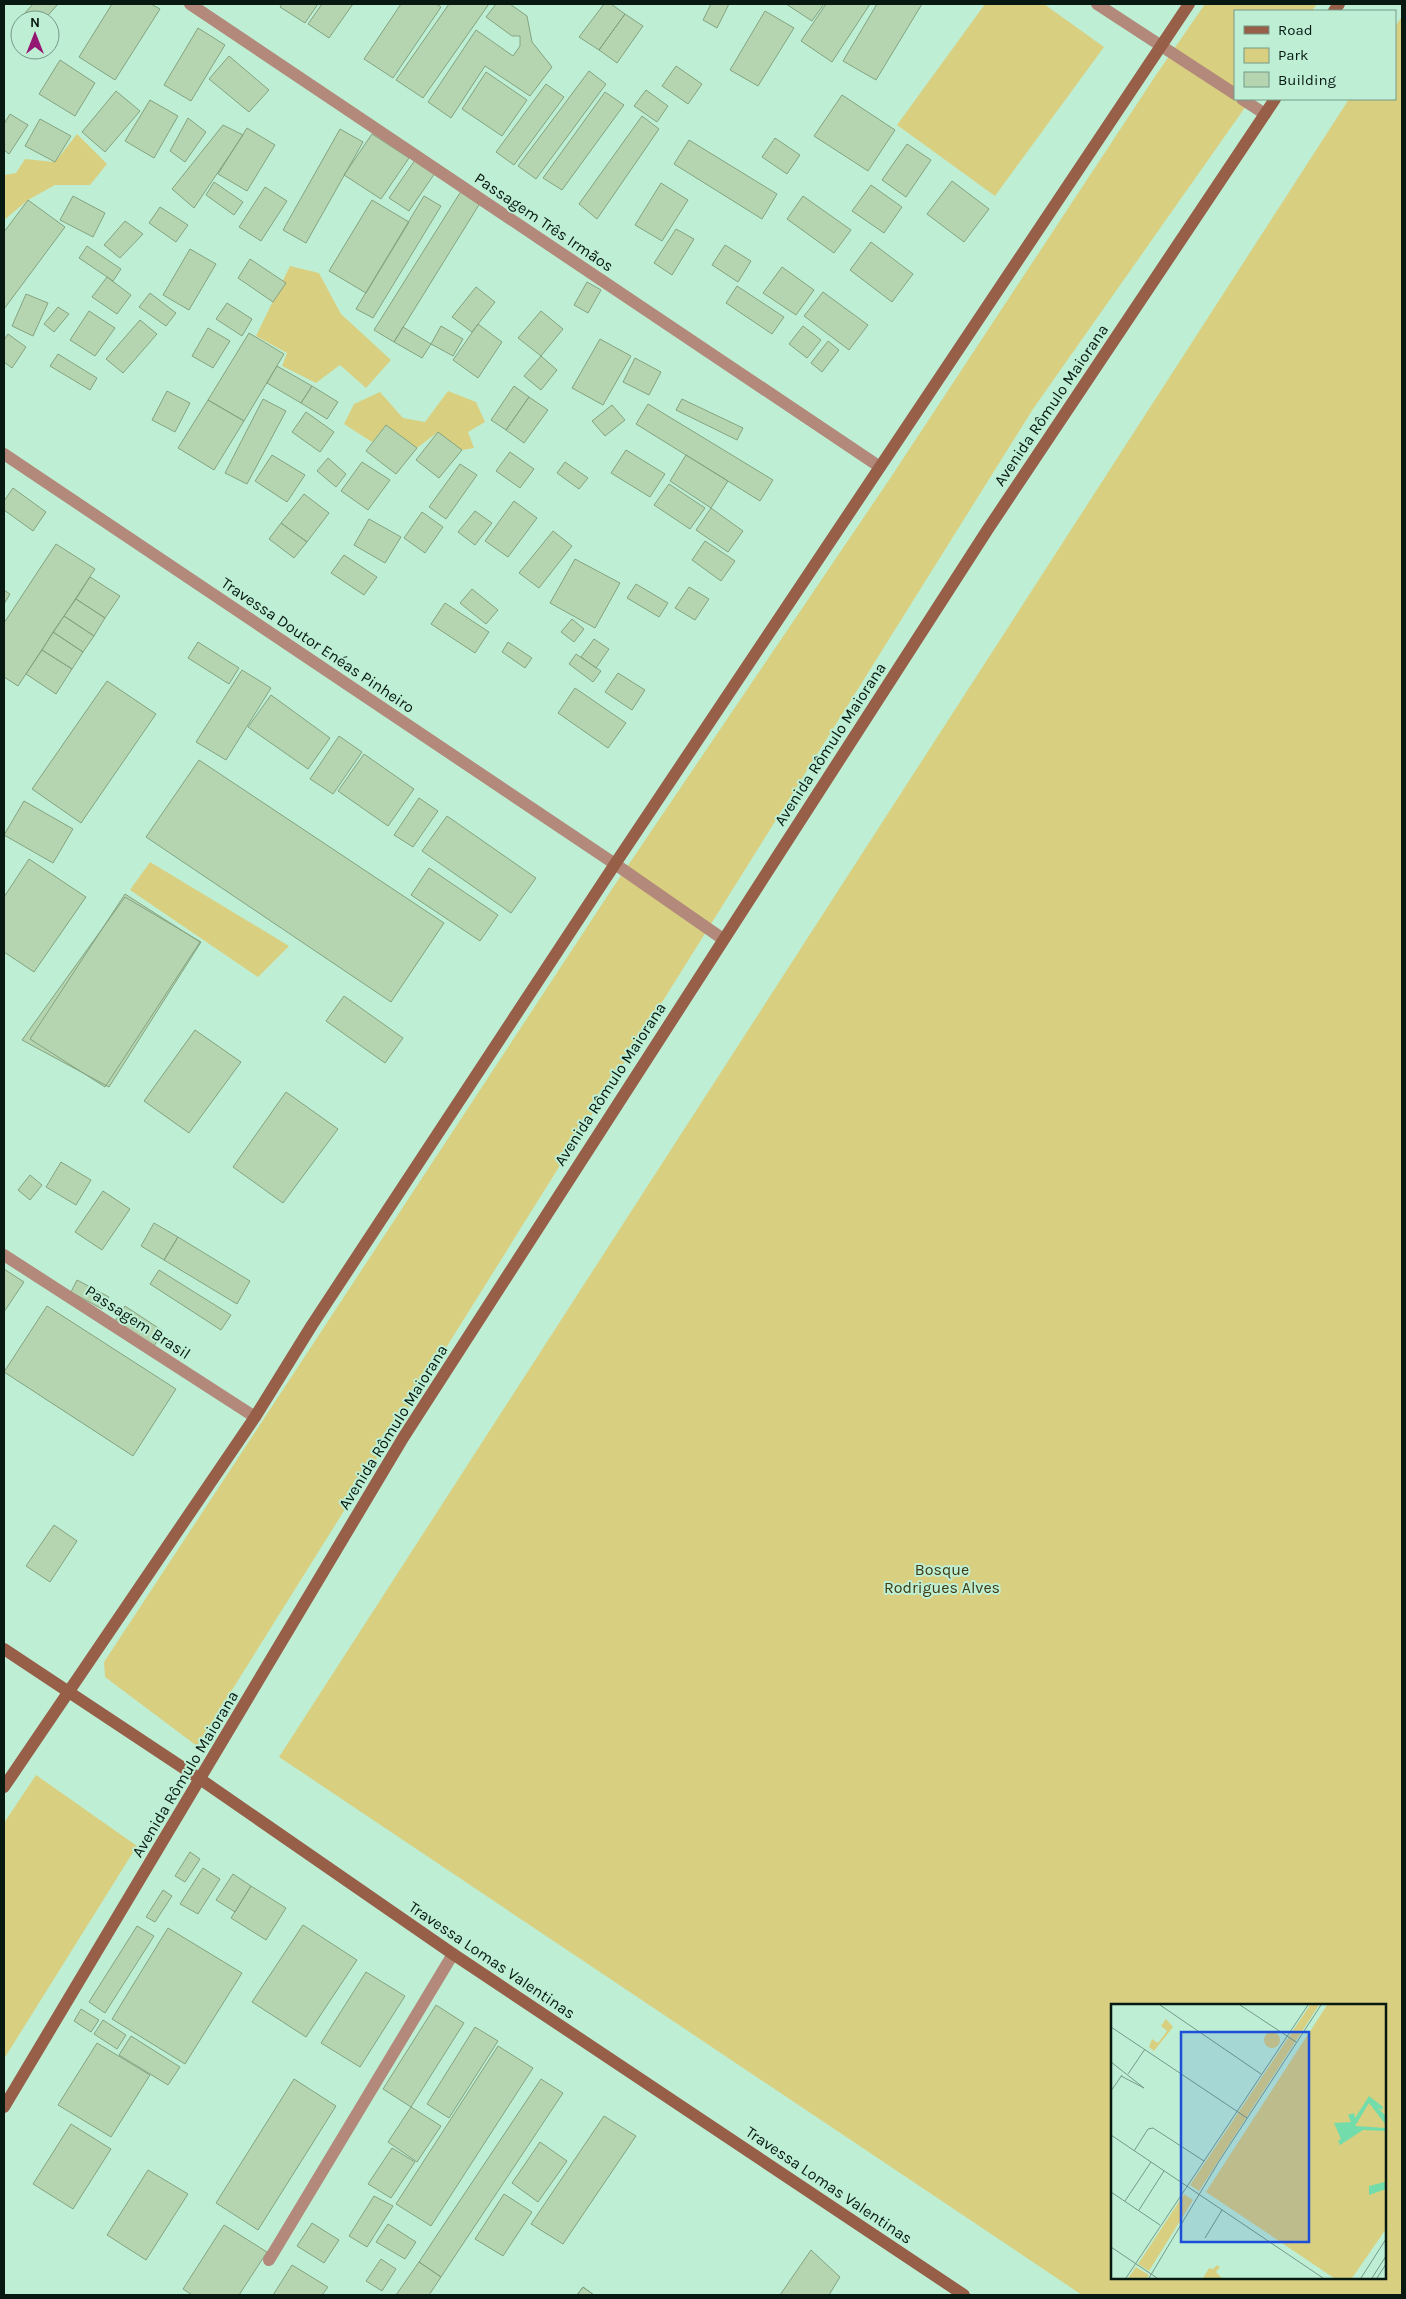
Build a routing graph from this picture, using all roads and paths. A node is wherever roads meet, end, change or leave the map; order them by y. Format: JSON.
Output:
{"nodes":[{"id":1,"x":190,"y":4,"type":"edge"},
{"id":2,"x":1097,"y":4,"type":"edge"},
{"id":3,"x":1189,"y":4,"type":"edge"},
{"id":4,"x":1160,"y":45,"type":"junction"},
{"id":5,"x":1234,"y":93,"type":"edge"},
{"id":6,"x":1244,"y":100,"type":"edge"},
{"id":7,"x":1274,"y":100,"type":"edge"},
{"id":8,"x":1265,"y":114,"type":"junction"},
{"id":9,"x":4,"y":454,"type":"edge"},
{"id":10,"x":880,"y":468,"type":"junction"},
{"id":11,"x":615,"y":864,"type":"junction"},
{"id":12,"x":723,"y":939,"type":"junction"},
{"id":13,"x":4,"y":1255,"type":"edge"},
{"id":14,"x":255,"y":1417,"type":"junction"},
{"id":15,"x":4,"y":1649,"type":"edge"},
{"id":16,"x":70,"y":1692,"type":"junction"},
{"id":17,"x":200,"y":1779,"type":"junction"},
{"id":18,"x":4,"y":1787,"type":"edge"},
{"id":19,"x":454,"y":1954,"type":"junction"},
{"id":20,"x":4,"y":2107,"type":"edge"},
{"id":21,"x":269,"y":2260,"type":"dead end"},
{"id":22,"x":964,"y":2295,"type":"edge"}],
"edges":[{"from":1,"to":10,"type":"street","name":"Passagem Três Irmãos"},
{"from":2,"to":4,"type":"street"},
{"from":3,"to":4,"type":"street"},
{"from":4,"to":5,"type":"street"},
{"from":4,"to":10,"type":"street"},
{"from":6,"to":8,"type":"street"},
{"from":7,"to":8,"type":"street","name":"Avenida Rômulo Maiorana"},
{"from":8,"to":12,"type":"street","name":"Avenida Rômulo Maiorana"},
{"from":9,"to":11,"type":"street","name":"Travessa Doutor Enéas Pinheiro"},
{"from":10,"to":11,"type":"street"},
{"from":11,"to":12,"type":"street","name":"Travessa Doutor Enéas Pinheiro"},
{"from":11,"to":14,"type":"street"},
{"from":12,"to":17,"type":"street","name":"Avenida Rômulo Maiorana"},
{"from":13,"to":14,"type":"street","name":"Passagem Brasil"},
{"from":14,"to":16,"type":"street"},
{"from":15,"to":16,"type":"street","name":"Travessa Lomas Valentinas"},
{"from":16,"to":17,"type":"street","name":"Travessa Lomas Valentinas"},
{"from":16,"to":18,"type":"street"},
{"from":17,"to":19,"type":"street","name":"Travessa Lomas Valentinas"},
{"from":17,"to":20,"type":"street","name":"Avenida Rômulo Maiorana"},
{"from":19,"to":21,"type":"street"},
{"from":19,"to":22,"type":"street","name":"Travessa Lomas Valentinas"}]}
